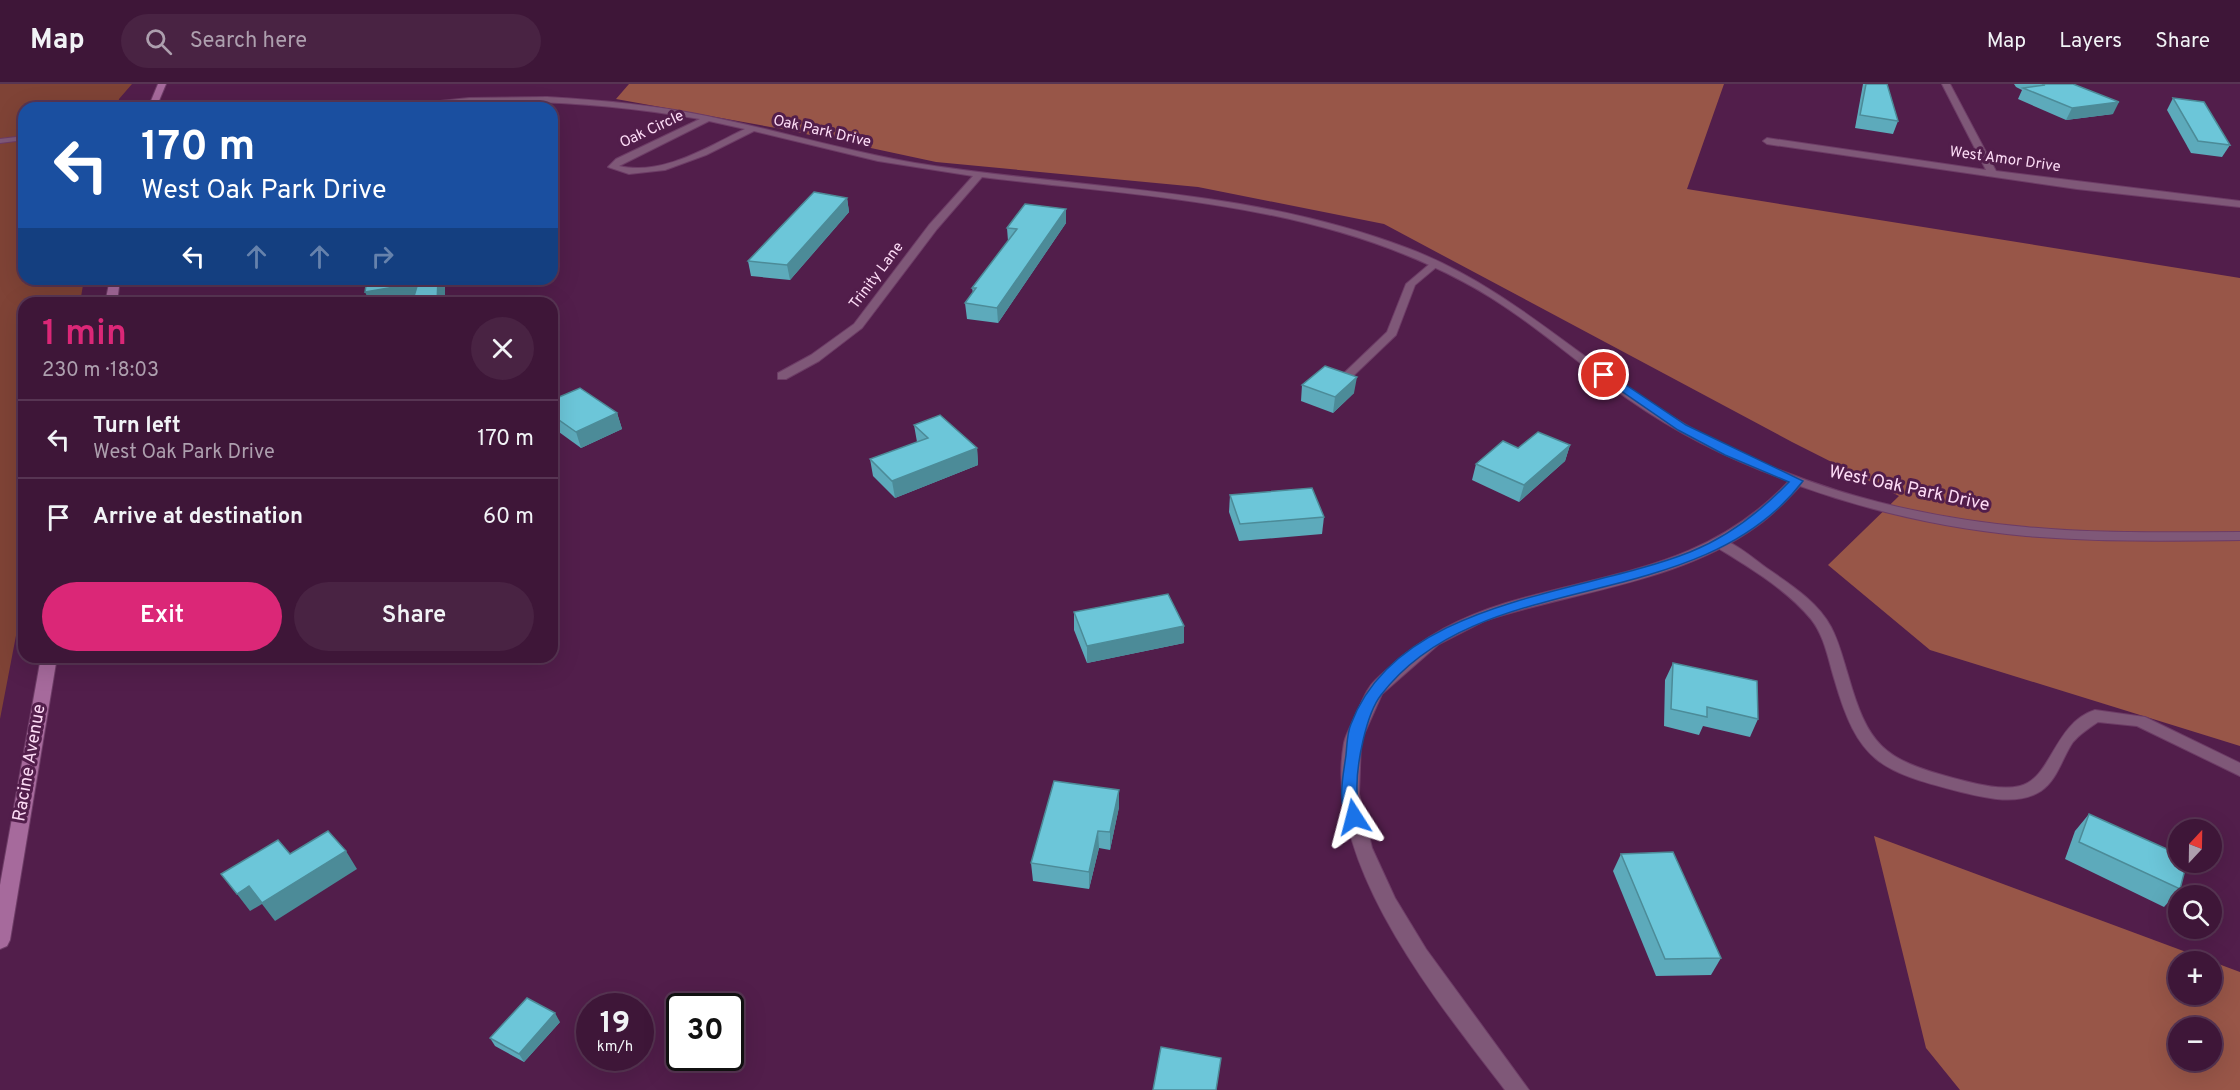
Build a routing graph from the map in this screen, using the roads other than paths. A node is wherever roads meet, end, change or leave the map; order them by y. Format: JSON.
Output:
{"nodes":[{"id":1,"x":162,"y":84,"type":"edge"},
{"id":2,"x":1946,"y":84,"type":"edge"},
{"id":3,"x":154,"y":102,"type":"edge"},
{"id":4,"x":473,"y":102,"type":"edge"},
{"id":5,"x":709,"y":118,"type":"junction"},
{"id":6,"x":752,"y":129,"type":"junction"},
{"id":7,"x":18,"y":139,"type":"edge"},
{"id":8,"x":0,"y":141,"type":"edge"},
{"id":9,"x":1767,"y":141,"type":"dead end"},
{"id":10,"x":1992,"y":173,"type":"junction"},
{"id":11,"x":979,"y":175,"type":"junction"},
{"id":12,"x":2240,"y":204,"type":"edge"},
{"id":13,"x":1246,"y":205,"type":"joint"},
{"id":14,"x":1435,"y":264,"type":"junction"},
{"id":15,"x":782,"y":376,"type":"dead end"},
{"id":16,"x":1346,"y":377,"type":"edge"},
{"id":17,"x":1797,"y":481,"type":"junction"},
{"id":18,"x":2240,"y":536,"type":"edge"},
{"id":19,"x":1718,"y":542,"type":"junction"},
{"id":20,"x":48,"y":663,"type":"edge"},
{"id":21,"x":2240,"y":770,"type":"edge"},
{"id":22,"x":0,"y":940,"type":"edge"},
{"id":23,"x":1518,"y":1090,"type":"edge"}],
"edges":[{"from":1,"to":3,"type":"main road"},
{"from":2,"to":10,"type":"street"},
{"from":4,"to":5,"type":"street","name":"Oak Park Drive"},
{"from":5,"to":6,"type":"street","name":"Oak Park Drive"},
{"from":5,"to":6,"type":"street","name":"Oak Circle"},
{"from":6,"to":11,"type":"street","name":"Oak Park Drive"},
{"from":7,"to":8,"type":"lane"},
{"from":9,"to":10,"type":"street","name":"West Amor Drive"},
{"from":10,"to":12,"type":"street","name":"West Amor Drive"},
{"from":11,"to":13,"type":"street","name":"Oak Park Drive"},
{"from":11,"to":15,"type":"street","name":"Trinity Lane"},
{"from":13,"to":14,"type":"street","name":"West Oak Park Drive"},
{"from":14,"to":16,"type":"lane"},
{"from":14,"to":17,"type":"street","name":"West Oak Park Drive"},
{"from":17,"to":18,"type":"street","name":"West Oak Park Drive"},
{"from":17,"to":19,"type":"street"},
{"from":19,"to":21,"type":"lane"},
{"from":19,"to":23,"type":"street"},
{"from":20,"to":22,"type":"main road","name":"Racine Avenue"}]}
